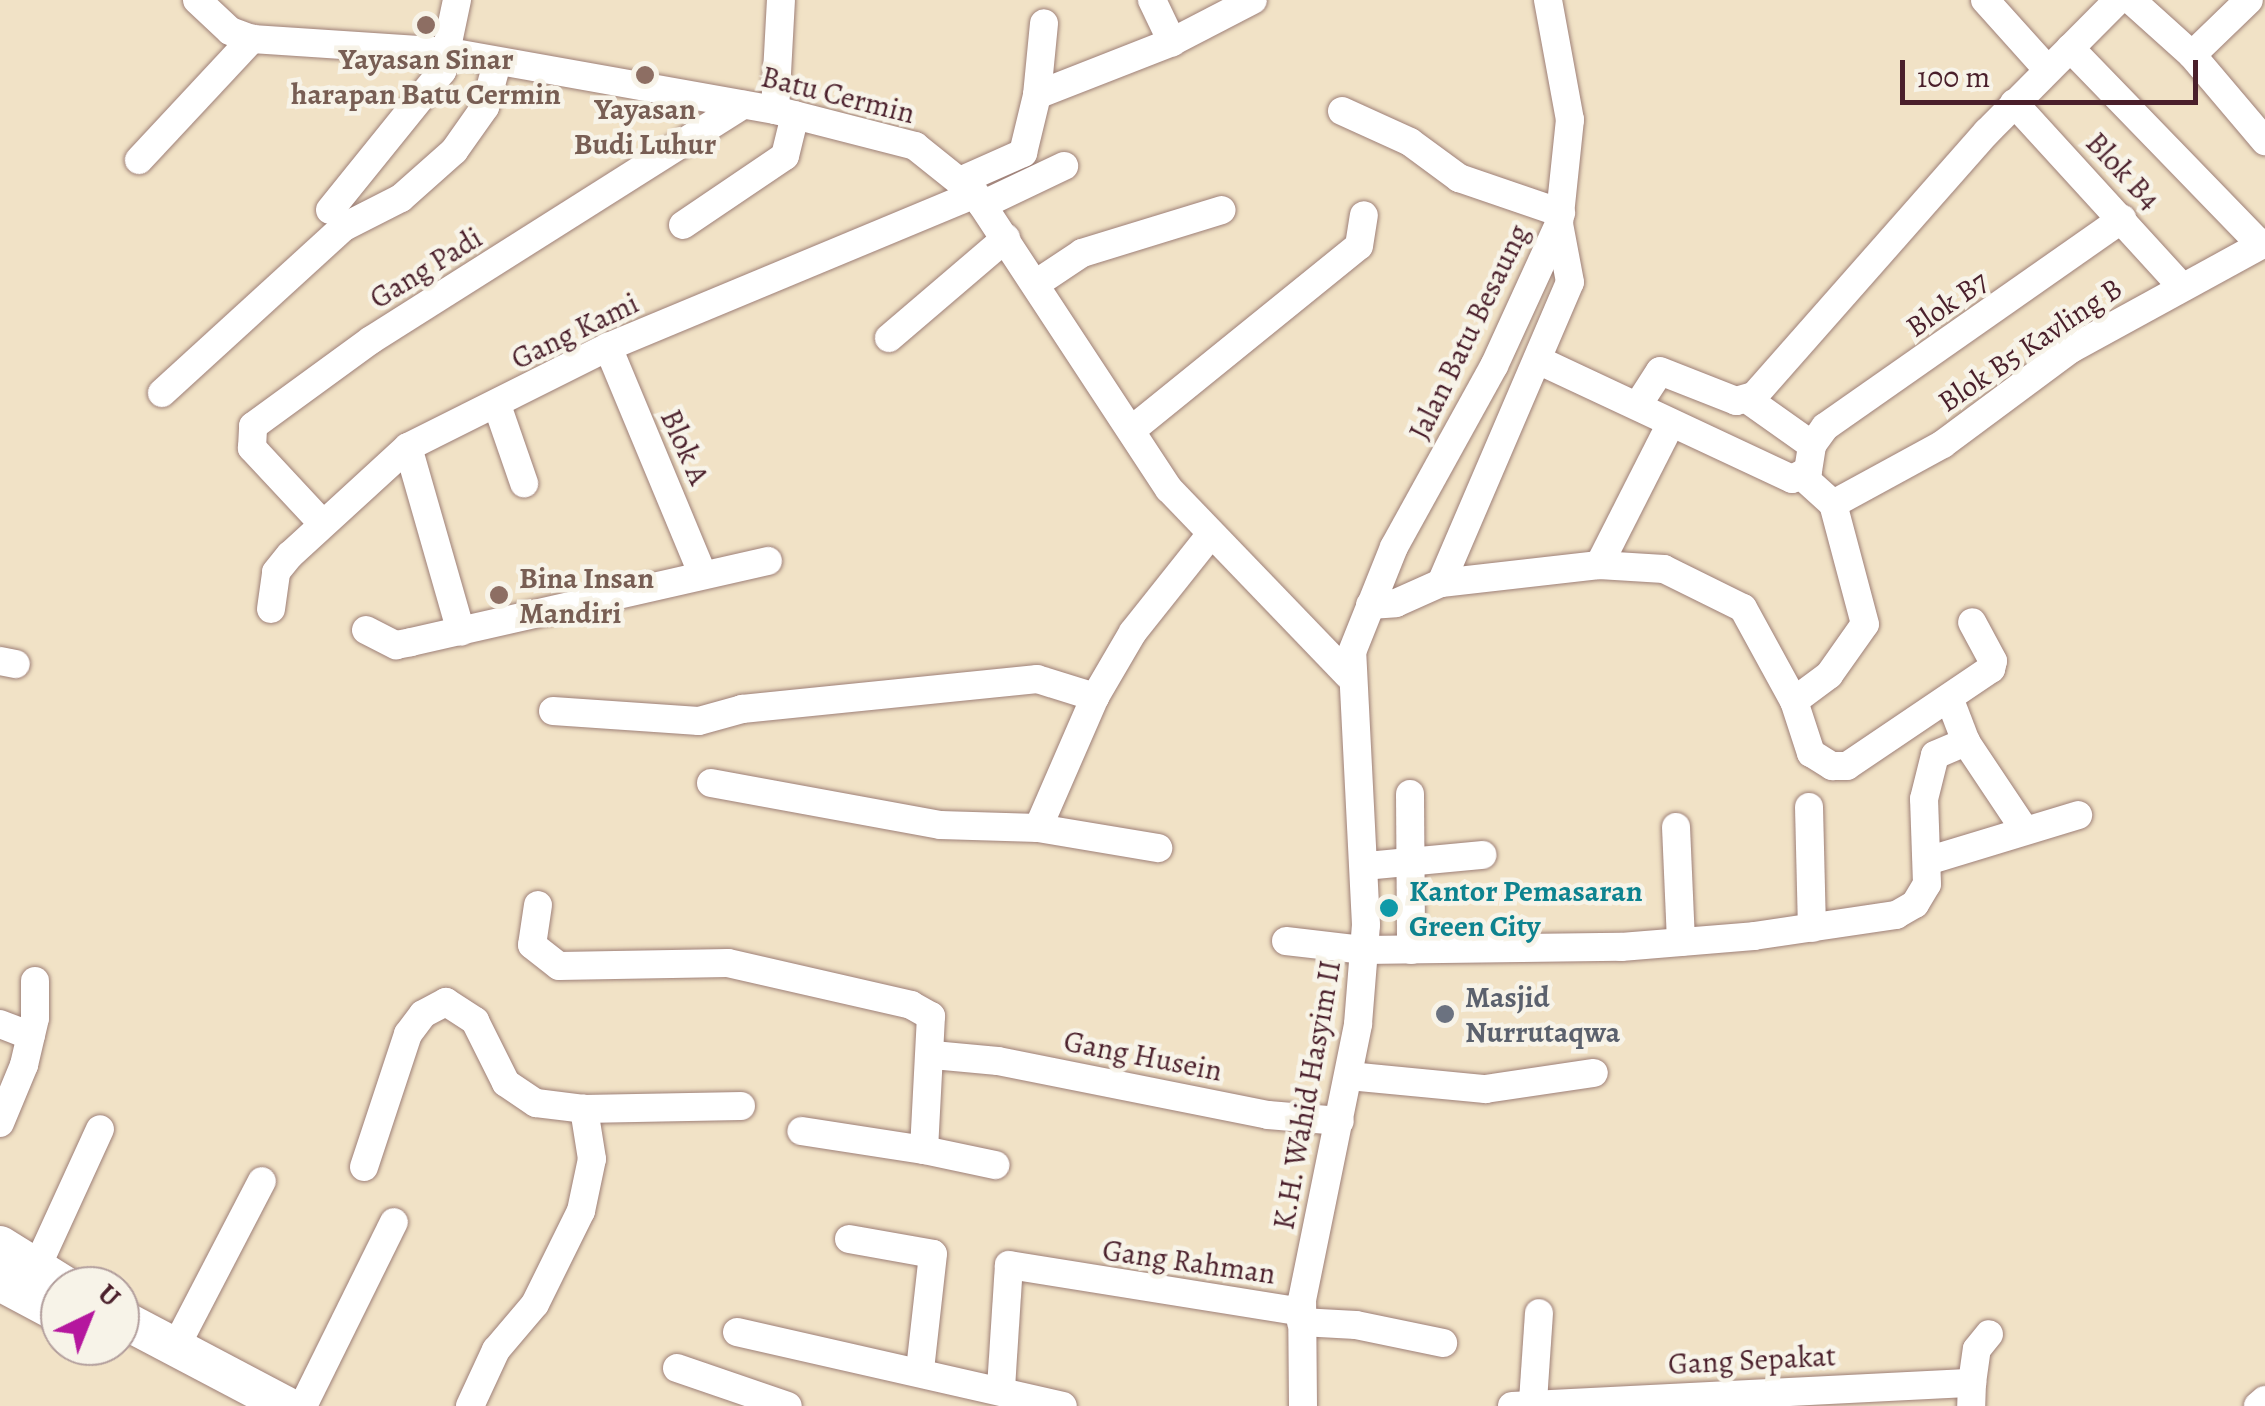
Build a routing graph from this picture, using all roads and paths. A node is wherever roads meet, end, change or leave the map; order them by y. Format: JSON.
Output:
{"nodes":[{"id":1,"x":196,"y":0,"type":"edge"},
{"id":2,"x":457,"y":0,"type":"edge"},
{"id":3,"x":781,"y":0,"type":"edge"},
{"id":4,"x":1152,"y":0,"type":"edge"},
{"id":5,"x":1253,"y":0,"type":"edge"},
{"id":6,"x":1548,"y":0,"type":"edge"},
{"id":7,"x":1985,"y":0,"type":"edge"},
{"id":8,"x":2118,"y":0,"type":"edge"},
{"id":9,"x":2131,"y":0,"type":"edge"},
{"id":10,"x":2248,"y":0,"type":"edge"},
{"id":11,"x":1044,"y":23,"type":"dead end"},
{"id":12,"x":252,"y":39,"type":"junction"},
{"id":13,"x":1172,"y":42,"type":"junction"},
{"id":14,"x":2070,"y":48,"type":"junction"},
{"id":15,"x":449,"y":52,"type":"junction"},
{"id":16,"x":2192,"y":55,"type":"junction"},
{"id":17,"x":498,"y":63,"type":"junction"},
{"id":18,"x":2047,"y":69,"type":"junction"},
{"id":19,"x":1037,"y":94,"type":"junction"},
{"id":20,"x":2014,"y":103,"type":"junction"},
{"id":21,"x":744,"y":104,"type":"junction"},
{"id":22,"x":1342,"y":111,"type":"dead end"},
{"id":23,"x":785,"y":112,"type":"junction"},
{"id":24,"x":2262,"y":130,"type":"edge"},
{"id":25,"x":139,"y":160,"type":"dead end"},
{"id":26,"x":1064,"y":166,"type":"dead end"},
{"id":27,"x":973,"y":193,"type":"junction"},
{"id":28,"x":330,"y":210,"type":"dead end"},
{"id":29,"x":1222,"y":210,"type":"dead end"},
{"id":30,"x":1364,"y":215,"type":"dead end"},
{"id":31,"x":1560,"y":218,"type":"junction"},
{"id":32,"x":2122,"y":220,"type":"junction"},
{"id":33,"x":683,"y":225,"type":"dead end"},
{"id":34,"x":1006,"y":238,"type":"junction"},
{"id":35,"x":2263,"y":244,"type":"edge"},
{"id":36,"x":1037,"y":282,"type":"junction"},
{"id":37,"x":2181,"y":286,"type":"junction"},
{"id":38,"x":889,"y":338,"type":"dead end"},
{"id":39,"x":608,"y":347,"type":"junction"},
{"id":40,"x":1540,"y":361,"type":"junction"},
{"id":41,"x":162,"y":393,"type":"dead end"},
{"id":42,"x":1747,"y":399,"type":"junction"},
{"id":43,"x":497,"y":405,"type":"junction"},
{"id":44,"x":1638,"y":405,"type":"junction"},
{"id":45,"x":1671,"y":423,"type":"junction"},
{"id":46,"x":1134,"y":428,"type":"junction"},
{"id":47,"x":1812,"y":446,"type":"junction"},
{"id":48,"x":408,"y":447,"type":"junction"},
{"id":49,"x":1802,"y":476,"type":"junction"},
{"id":50,"x":524,"y":483,"type":"dead end"},
{"id":51,"x":1833,"y":504,"type":"junction"},
{"id":52,"x":322,"y":523,"type":"junction"},
{"id":53,"x":1212,"y":534,"type":"junction"},
{"id":54,"x":768,"y":561,"type":"dead end"},
{"id":55,"x":1599,"y":566,"type":"junction"},
{"id":56,"x":702,"y":573,"type":"junction"},
{"id":57,"x":1441,"y":583,"type":"junction"},
{"id":58,"x":1370,"y":605,"type":"junction"},
{"id":59,"x":271,"y":608,"type":"dead end"},
{"id":60,"x":1972,"y":622,"type":"dead end"},
{"id":61,"x":366,"y":630,"type":"dead end"},
{"id":62,"x":460,"y":632,"type":"junction"},
{"id":63,"x":1348,"y":675,"type":"junction"},
{"id":64,"x":1094,"y":697,"type":"junction"},
{"id":65,"x":1794,"y":700,"type":"junction"},
{"id":66,"x":1950,"y":700,"type":"junction"},
{"id":67,"x":553,"y":710,"type":"dead end"},
{"id":68,"x":1966,"y":742,"type":"junction"},
{"id":69,"x":711,"y":783,"type":"dead end"},
{"id":70,"x":1410,"y":794,"type":"dead end"},
{"id":71,"x":1809,"y":807,"type":"dead end"},
{"id":72,"x":2078,"y":814,"type":"dead end"},
{"id":73,"x":1676,"y":827,"type":"dead end"},
{"id":74,"x":1038,"y":828,"type":"junction"},
{"id":75,"x":2024,"y":829,"type":"junction"},
{"id":76,"x":1158,"y":848,"type":"dead end"},
{"id":77,"x":1482,"y":855,"type":"dead end"},
{"id":78,"x":1410,"y":861,"type":"junction"},
{"id":79,"x":1927,"y":861,"type":"junction"},
{"id":80,"x":1365,"y":866,"type":"junction"},
{"id":81,"x":538,"y":905,"type":"dead end"},
{"id":82,"x":1812,"y":928,"type":"junction"},
{"id":83,"x":1286,"y":941,"type":"dead end"},
{"id":84,"x":1681,"y":942,"type":"junction"},
{"id":85,"x":1364,"y":950,"type":"junction"},
{"id":86,"x":1411,"y":950,"type":"junction"},
{"id":87,"x":35,"y":981,"type":"dead end"},
{"id":88,"x":0,"y":1024,"type":"edge"},
{"id":89,"x":31,"y":1036,"type":"junction"},
{"id":90,"x":934,"y":1055,"type":"junction"},
{"id":91,"x":1594,"y":1073,"type":"dead end"},
{"id":92,"x":1349,"y":1076,"type":"junction"},
{"id":93,"x":741,"y":1106,"type":"dead end"},
{"id":94,"x":584,"y":1110,"type":"junction"},
{"id":95,"x":1340,"y":1121,"type":"junction"},
{"id":96,"x":0,"y":1123,"type":"edge"},
{"id":97,"x":100,"y":1129,"type":"dead end"},
{"id":98,"x":801,"y":1131,"type":"dead end"},
{"id":99,"x":924,"y":1150,"type":"junction"},
{"id":100,"x":994,"y":1165,"type":"dead end"},
{"id":101,"x":364,"y":1167,"type":"dead end"},
{"id":102,"x":262,"y":1181,"type":"dead end"},
{"id":103,"x":394,"y":1222,"type":"dead end"},
{"id":104,"x":849,"y":1240,"type":"dead end"},
{"id":105,"x":0,"y":1244,"type":"edge"},
{"id":106,"x":32,"y":1283,"type":"edge"},
{"id":107,"x":1539,"y":1313,"type":"dead end"},
{"id":108,"x":1302,"y":1317,"type":"junction"},
{"id":109,"x":140,"y":1329,"type":"edge"},
{"id":110,"x":738,"y":1332,"type":"dead end"},
{"id":111,"x":1989,"y":1334,"type":"dead end"},
{"id":112,"x":1443,"y":1342,"type":"dead end"},
{"id":113,"x":175,"y":1348,"type":"junction"},
{"id":114,"x":140,"y":1356,"type":"edge"},
{"id":115,"x":677,"y":1368,"type":"dead end"},
{"id":116,"x":920,"y":1370,"type":"junction"},
{"id":117,"x":1001,"y":1388,"type":"junction"},
{"id":118,"x":1971,"y":1394,"type":"edge"},
{"id":119,"x":2265,"y":1400,"type":"edge"},
{"id":120,"x":772,"y":1404,"type":"edge"},
{"id":121,"x":1522,"y":1404,"type":"edge"},
{"id":122,"x":236,"y":1406,"type":"edge"},
{"id":123,"x":287,"y":1406,"type":"edge"},
{"id":124,"x":303,"y":1406,"type":"edge"},
{"id":125,"x":470,"y":1406,"type":"edge"},
{"id":126,"x":1062,"y":1406,"type":"edge"},
{"id":127,"x":1303,"y":1406,"type":"edge"},
{"id":128,"x":2258,"y":1406,"type":"edge"}],
"edges":[{"from":1,"to":12,"type":"street","name":"Batu Cermin"},
{"from":2,"to":15,"type":"street"},
{"from":3,"to":23,"type":"street"},
{"from":4,"to":13,"type":"street"},
{"from":5,"to":13,"type":"street"},
{"from":6,"to":31,"type":"street","name":"Jalan Batu Besaung"},
{"from":7,"to":18,"type":"street"},
{"from":8,"to":14,"type":"street"},
{"from":9,"to":16,"type":"street"},
{"from":10,"to":16,"type":"street"},
{"from":11,"to":19,"type":"street"},
{"from":12,"to":15,"type":"street","name":"Batu Cermin"},
{"from":12,"to":25,"type":"street"},
{"from":13,"to":19,"type":"street"},
{"from":14,"to":18,"type":"street"},
{"from":14,"to":35,"type":"street"},
{"from":15,"to":17,"type":"street","name":"Batu Cermin"},
{"from":15,"to":28,"type":"street"},
{"from":16,"to":24,"type":"street"},
{"from":17,"to":21,"type":"street","name":"Batu Cermin"},
{"from":17,"to":41,"type":"street"},
{"from":18,"to":20,"type":"street"},
{"from":19,"to":27,"type":"street"},
{"from":20,"to":32,"type":"street","name":"Blok B4"},
{"from":20,"to":42,"type":"street"},
{"from":21,"to":23,"type":"street","name":"Batu Cermin"},
{"from":21,"to":52,"type":"street","name":"Gang Padi"},
{"from":22,"to":31,"type":"street"},
{"from":23,"to":27,"type":"street","name":"Batu Cermin"},
{"from":23,"to":33,"type":"street"},
{"from":26,"to":27,"type":"street"},
{"from":27,"to":34,"type":"street","name":"Batu Cermin"},
{"from":27,"to":39,"type":"street","name":"Gang Kami"},
{"from":29,"to":36,"type":"street"},
{"from":30,"to":46,"type":"street"},
{"from":31,"to":40,"type":"street"},
{"from":31,"to":58,"type":"street","name":"Jalan Batu Besaung"},
{"from":32,"to":37,"type":"street","name":"Blok B4"},
{"from":32,"to":47,"type":"street","name":"Blok B7"},
{"from":34,"to":36,"type":"street","name":"Batu Cermin"},
{"from":34,"to":38,"type":"street"},
{"from":35,"to":37,"type":"street","name":"Blok B5 Kavling B"},
{"from":36,"to":46,"type":"street","name":"Batu Cermin"},
{"from":37,"to":51,"type":"street","name":"Blok B5 Kavling B"},
{"from":39,"to":43,"type":"street","name":"Gang Kami"},
{"from":39,"to":56,"type":"street","name":"Blok A"},
{"from":40,"to":44,"type":"street"},
{"from":40,"to":57,"type":"street"},
{"from":42,"to":44,"type":"street"},
{"from":42,"to":47,"type":"street"},
{"from":43,"to":48,"type":"street","name":"Gang Kami"},
{"from":43,"to":50,"type":"street"},
{"from":44,"to":45,"type":"street"},
{"from":45,"to":49,"type":"street"},
{"from":45,"to":55,"type":"street"},
{"from":46,"to":53,"type":"street","name":"Batu Cermin"},
{"from":47,"to":49,"type":"street"},
{"from":48,"to":52,"type":"street","name":"Gang Kami"},
{"from":48,"to":62,"type":"street"},
{"from":49,"to":51,"type":"street"},
{"from":51,"to":65,"type":"street"},
{"from":52,"to":59,"type":"street","name":"Gang Kami"},
{"from":53,"to":63,"type":"street","name":"Batu Cermin"},
{"from":53,"to":64,"type":"street"},
{"from":54,"to":56,"type":"street"},
{"from":55,"to":57,"type":"street"},
{"from":55,"to":65,"type":"street"},
{"from":56,"to":62,"type":"street"},
{"from":57,"to":58,"type":"street"},
{"from":58,"to":63,"type":"street","name":"Jalan Batu Besaung"},
{"from":60,"to":66,"type":"street"},
{"from":61,"to":62,"type":"street"},
{"from":63,"to":80,"type":"street","name":"K.H. Wahid Hasyim II"},
{"from":64,"to":67,"type":"street"},
{"from":64,"to":74,"type":"street"},
{"from":65,"to":66,"type":"street"},
{"from":66,"to":68,"type":"street"},
{"from":68,"to":75,"type":"street"},
{"from":68,"to":79,"type":"street"},
{"from":69,"to":74,"type":"street"},
{"from":70,"to":78,"type":"street"},
{"from":71,"to":82,"type":"street"},
{"from":72,"to":75,"type":"street"},
{"from":73,"to":84,"type":"street"},
{"from":74,"to":76,"type":"street"},
{"from":75,"to":79,"type":"street"},
{"from":77,"to":78,"type":"street"},
{"from":78,"to":80,"type":"street"},
{"from":78,"to":86,"type":"street"},
{"from":79,"to":82,"type":"street"},
{"from":80,"to":85,"type":"street","name":"K.H. Wahid Hasyim II"},
{"from":81,"to":90,"type":"street"},
{"from":82,"to":84,"type":"street"},
{"from":83,"to":85,"type":"street"},
{"from":84,"to":86,"type":"street"},
{"from":85,"to":86,"type":"street"},
{"from":85,"to":92,"type":"street","name":"K.H. Wahid Hasyim II"},
{"from":87,"to":89,"type":"street"},
{"from":88,"to":89,"type":"street"},
{"from":89,"to":96,"type":"street"},
{"from":90,"to":95,"type":"street","name":"Gang Husein"},
{"from":90,"to":99,"type":"street"},
{"from":91,"to":92,"type":"street"},
{"from":92,"to":95,"type":"street","name":"K.H. Wahid Hasyim II"},
{"from":93,"to":94,"type":"street"},
{"from":94,"to":101,"type":"street"},
{"from":94,"to":125,"type":"street"},
{"from":95,"to":108,"type":"street","name":"K.H. Wahid Hasyim II"},
{"from":97,"to":106,"type":"street"},
{"from":98,"to":99,"type":"street"},
{"from":99,"to":100,"type":"street"},
{"from":102,"to":113,"type":"street"},
{"from":103,"to":124,"type":"street"},
{"from":104,"to":116,"type":"street"},
{"from":105,"to":106,"type":"main road"},
{"from":107,"to":121,"type":"street"},
{"from":108,"to":112,"type":"street","name":"Gang Rahman"},
{"from":108,"to":117,"type":"street","name":"Gang Rahman"},
{"from":108,"to":127,"type":"street","name":"K.H. Wahid Hasyim II"},
{"from":109,"to":113,"type":"main road"},
{"from":110,"to":116,"type":"street"},
{"from":111,"to":118,"type":"street"},
{"from":113,"to":123,"type":"main road"},
{"from":114,"to":122,"type":"main road"},
{"from":115,"to":120,"type":"street"},
{"from":116,"to":117,"type":"street"},
{"from":117,"to":126,"type":"street"},
{"from":118,"to":121,"type":"street","name":"Gang Sepakat"},
{"from":119,"to":128,"type":"street"}]}
